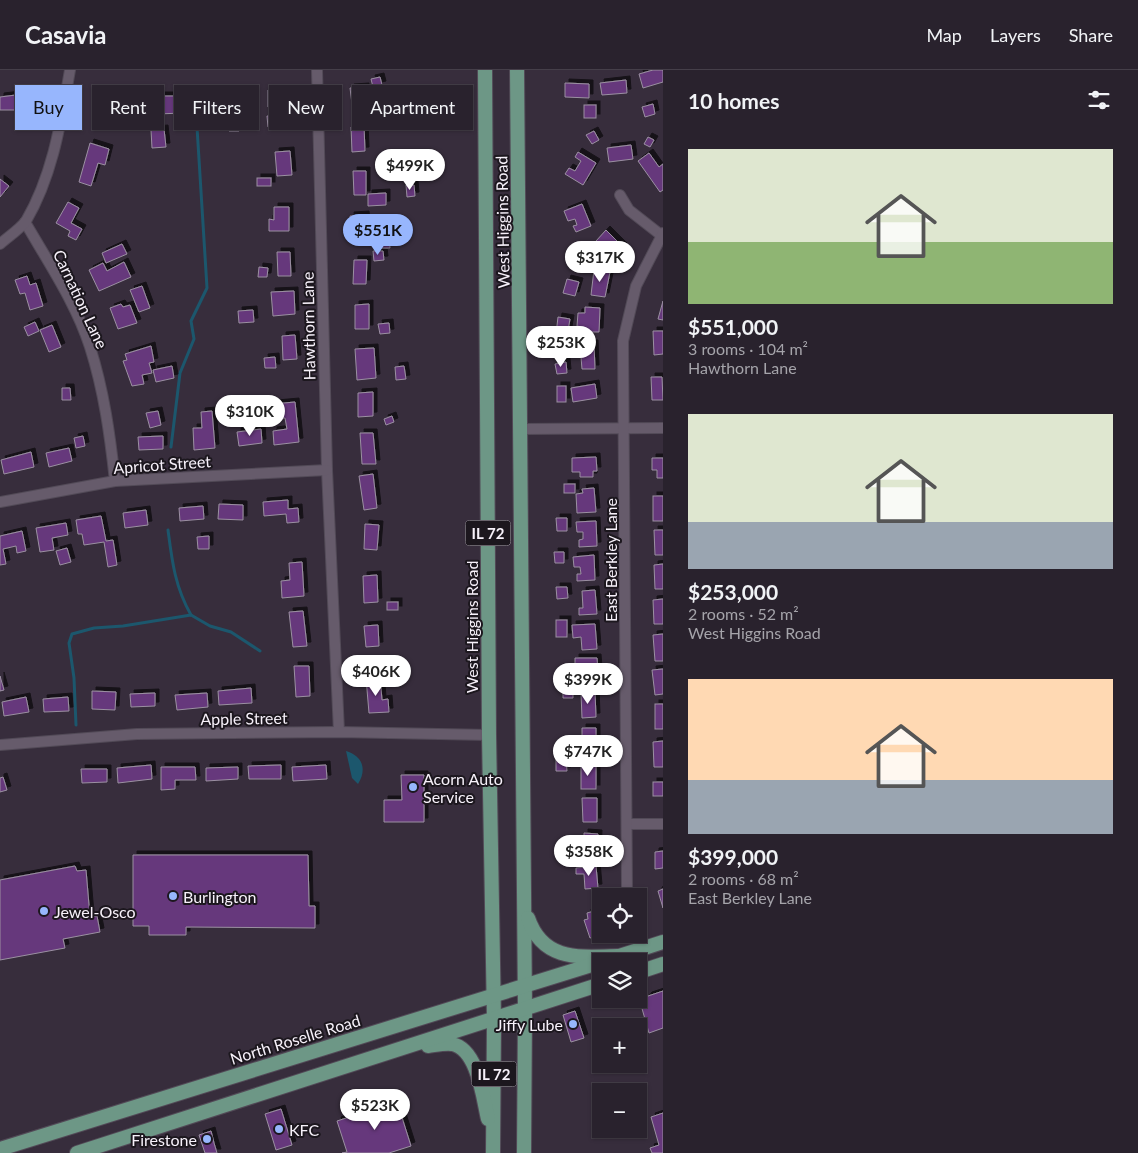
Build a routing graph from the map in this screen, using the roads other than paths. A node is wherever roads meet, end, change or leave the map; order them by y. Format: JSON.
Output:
{"nodes":[{"id":1,"x":70,"y":70,"type":"edge"},
{"id":2,"x":317,"y":70,"type":"edge"},
{"id":3,"x":485,"y":70,"type":"edge"},
{"id":4,"x":517,"y":70,"type":"edge"},
{"id":5,"x":620,"y":194,"type":"dead end"},
{"id":6,"x":25,"y":222,"type":"junction"},
{"id":7,"x":662,"y":234,"type":"edge"},
{"id":8,"x":0,"y":244,"type":"edge"},
{"id":9,"x":624,"y":428,"type":"junction"},
{"id":10,"x":663,"y":428,"type":"edge"},
{"id":11,"x":522,"y":429,"type":"junction"},
{"id":12,"x":327,"y":470,"type":"junction"},
{"id":13,"x":115,"y":481,"type":"junction"},
{"id":14,"x":0,"y":502,"type":"edge"},
{"id":15,"x":339,"y":732,"type":"junction"},
{"id":16,"x":489,"y":735,"type":"junction"},
{"id":17,"x":0,"y":744,"type":"edge"},
{"id":18,"x":627,"y":824,"type":"junction"},
{"id":19,"x":663,"y":824,"type":"edge"},
{"id":20,"x":627,"y":888,"type":"edge"},
{"id":21,"x":524,"y":907,"type":"junction"},
{"id":22,"x":663,"y":942,"type":"edge"},
{"id":23,"x":628,"y":953,"type":"edge"},
{"id":24,"x":592,"y":957,"type":"edge"},
{"id":25,"x":592,"y":964,"type":"edge"},
{"id":26,"x":663,"y":964,"type":"edge"},
{"id":27,"x":647,"y":969,"type":"edge"},
{"id":28,"x":524,"y":986,"type":"junction"},
{"id":29,"x":592,"y":987,"type":"edge"},
{"id":30,"x":493,"y":996,"type":"junction"},
{"id":31,"x":525,"y":1009,"type":"junction"},
{"id":32,"x":494,"y":1019,"type":"junction"},
{"id":33,"x":405,"y":1048,"type":"junction"},
{"id":34,"x":493,"y":1146,"type":"edge"},
{"id":35,"x":0,"y":1149,"type":"edge"},
{"id":36,"x":77,"y":1153,"type":"edge"},
{"id":37,"x":524,"y":1153,"type":"edge"}],
"edges":[{"from":1,"to":6,"type":"street"},
{"from":2,"to":12,"type":"street","name":"Hawthorn Lane"},
{"from":3,"to":16,"type":"main road","name":"West Higgins Road","number":"IL 72"},
{"from":4,"to":11,"type":"main road","name":"West Higgins Road","number":"IL 72"},
{"from":5,"to":7,"type":"street"},
{"from":6,"to":8,"type":"street"},
{"from":6,"to":13,"type":"street","name":"Carnation Lane"},
{"from":7,"to":9,"type":"street","name":"East Berkley Lane"},
{"from":9,"to":10,"type":"street"},
{"from":9,"to":11,"type":"street"},
{"from":9,"to":18,"type":"street","name":"East Berkley Lane"},
{"from":11,"to":21,"type":"main road","name":"West Higgins Road","number":"IL 72"},
{"from":12,"to":13,"type":"street","name":"Apricot Street"},
{"from":12,"to":15,"type":"street","name":"Hawthorn Lane"},
{"from":13,"to":14,"type":"street","name":"Apricot Street"},
{"from":15,"to":16,"type":"street","name":"Apple Street"},
{"from":15,"to":17,"type":"street","name":"Apple Street"},
{"from":16,"to":30,"type":"main road","name":"West Higgins Road","number":"IL 72"},
{"from":18,"to":19,"type":"street"},
{"from":18,"to":20,"type":"street","name":"East Berkley Lane"},
{"from":21,"to":24,"type":"main road"},
{"from":21,"to":28,"type":"main road","name":"West Higgins Road","number":"IL 72"},
{"from":22,"to":23,"type":"main road","name":"North Roselle Road"},
{"from":25,"to":28,"type":"main road","name":"North Roselle Road"},
{"from":26,"to":27,"type":"main road"},
{"from":28,"to":30,"type":"main road","name":"North Roselle Road"},
{"from":28,"to":31,"type":"main road","name":"West Higgins Road","number":"IL 72"},
{"from":29,"to":31,"type":"main road"},
{"from":30,"to":32,"type":"main road","name":"West Higgins Road","number":"IL 72"},
{"from":30,"to":35,"type":"main road","name":"North Roselle Road"},
{"from":31,"to":32,"type":"main road"},
{"from":31,"to":37,"type":"main road","name":"West Higgins Road","number":"IL 72"},
{"from":32,"to":33,"type":"main road"},
{"from":32,"to":34,"type":"main road","name":"West Higgins Road","number":"IL 72"},
{"from":33,"to":34,"type":"main road"},
{"from":33,"to":36,"type":"main road"}]}
